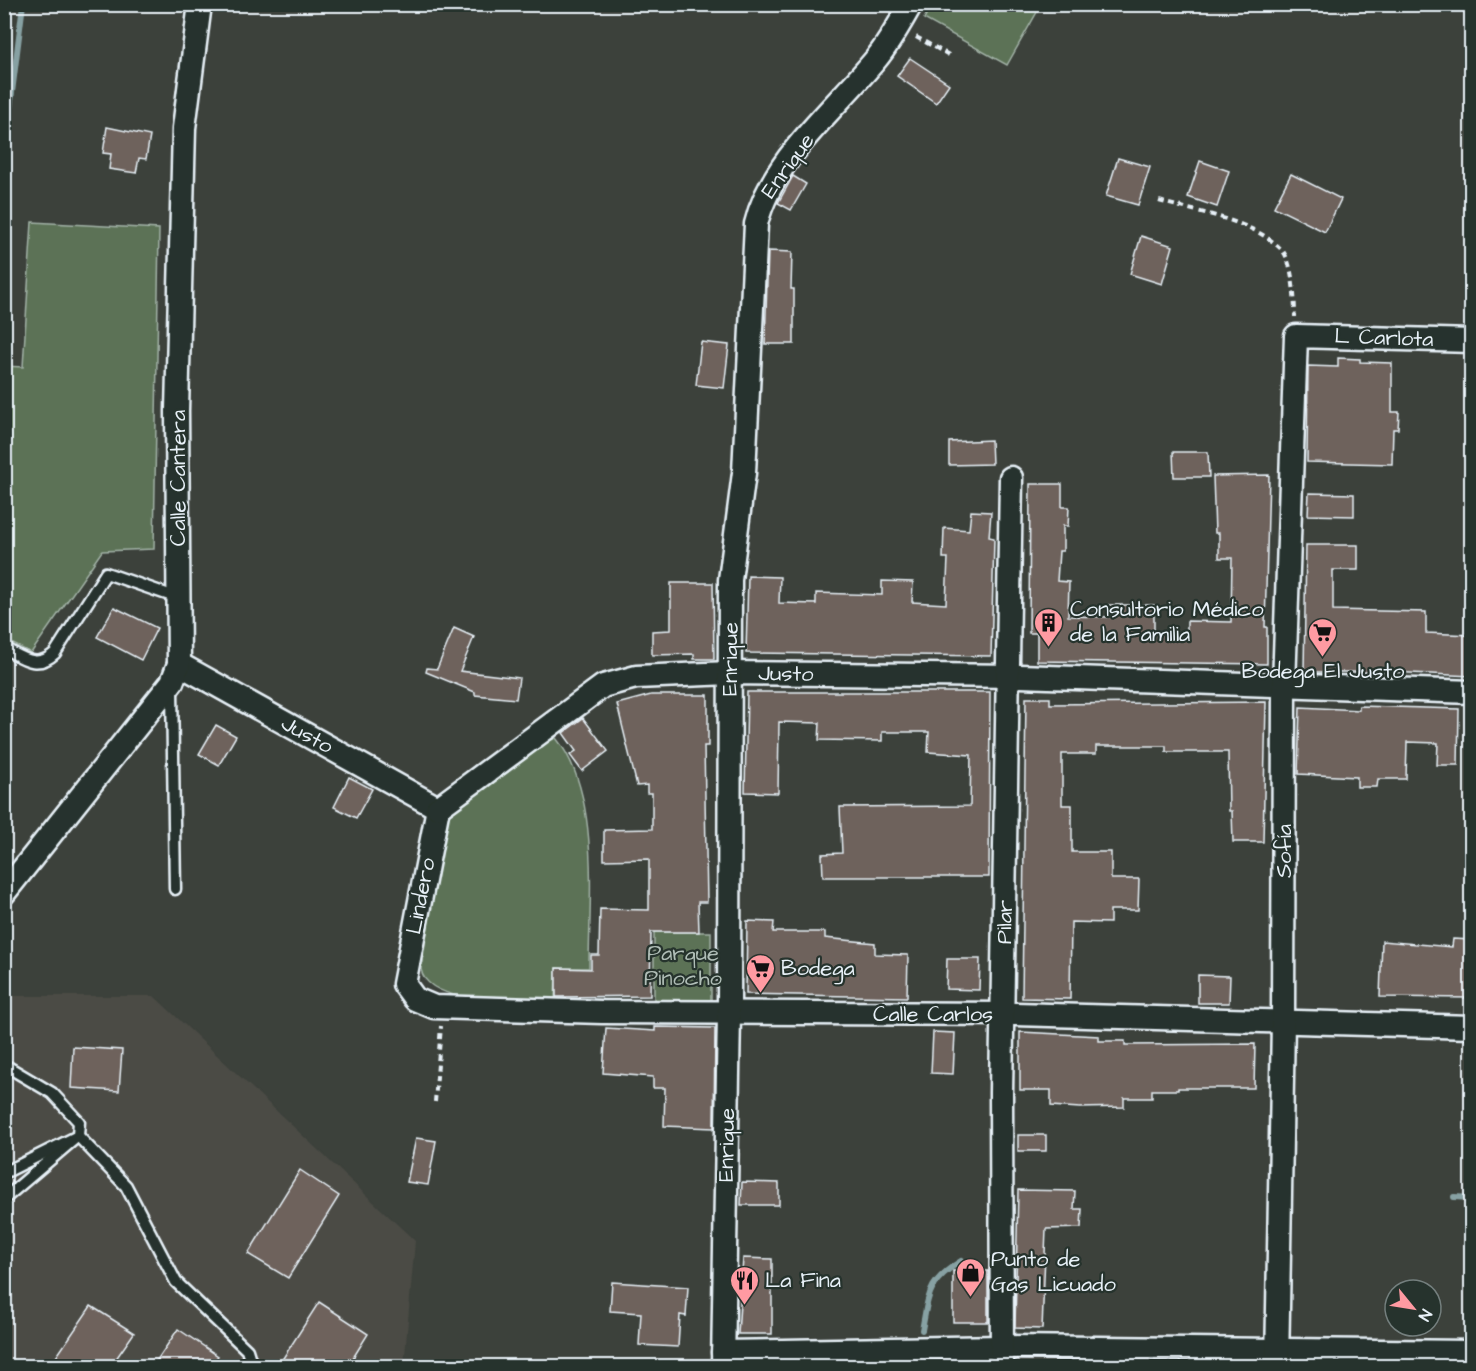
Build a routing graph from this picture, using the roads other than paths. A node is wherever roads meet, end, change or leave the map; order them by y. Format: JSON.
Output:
{"nodes":[{"id":1,"x":200,"y":4,"type":"edge"},
{"id":2,"x":911,"y":4,"type":"edge"},
{"id":3,"x":1296,"y":336,"type":"joint"},
{"id":4,"x":1472,"y":341,"type":"edge"},
{"id":5,"x":1011,"y":478,"type":"dead end"},
{"id":6,"x":179,"y":598,"type":"junction"},
{"id":7,"x":4,"y":648,"type":"edge"},
{"id":8,"x":175,"y":673,"type":"junction"},
{"id":9,"x":730,"y":673,"type":"junction"},
{"id":10,"x":1010,"y":676,"type":"junction"},
{"id":11,"x":1284,"y":685,"type":"junction"},
{"id":12,"x":1472,"y":692,"type":"edge"},
{"id":13,"x":438,"y":808,"type":"junction"},
{"id":14,"x":174,"y":889,"type":"dead end"},
{"id":15,"x":4,"y":893,"type":"edge"},
{"id":16,"x":404,"y":984,"type":"joint"},
{"id":17,"x":729,"y":1014,"type":"junction"},
{"id":18,"x":1003,"y":1014,"type":"junction"},
{"id":19,"x":1283,"y":1021,"type":"junction"},
{"id":20,"x":1472,"y":1027,"type":"edge"},
{"id":21,"x":4,"y":1068,"type":"edge"},
{"id":22,"x":78,"y":1136,"type":"junction"},
{"id":23,"x":4,"y":1173,"type":"edge"},
{"id":24,"x":4,"y":1199,"type":"edge"},
{"id":25,"x":1472,"y":1352,"type":"edge"},
{"id":26,"x":1002,"y":1357,"type":"edge"},
{"id":27,"x":1277,"y":1358,"type":"edge"},
{"id":28,"x":723,"y":1359,"type":"edge"},
{"id":29,"x":252,"y":1366,"type":"edge"}],
"edges":[{"from":1,"to":6,"type":"street","name":"Calle Cantera"},
{"from":2,"to":9,"type":"street","name":"Enrique"},
{"from":3,"to":4,"type":"street","name":"L Carlota"},
{"from":3,"to":11,"type":"street","name":"Sofía"},
{"from":5,"to":10,"type":"street","name":"Pilar"},
{"from":6,"to":7,"type":"lane"},
{"from":6,"to":8,"type":"street","name":"Calle Cantera"},
{"from":8,"to":13,"type":"street","name":"Justo"},
{"from":8,"to":14,"type":"lane"},
{"from":8,"to":15,"type":"street"},
{"from":9,"to":10,"type":"street","name":"Justo"},
{"from":9,"to":13,"type":"street","name":"Justo"},
{"from":9,"to":17,"type":"street","name":"Enrique"},
{"from":10,"to":11,"type":"street","name":"Justo"},
{"from":10,"to":18,"type":"street","name":"Pilar"},
{"from":11,"to":12,"type":"street","name":"Justo"},
{"from":11,"to":19,"type":"street","name":"Sofía"},
{"from":13,"to":16,"type":"street","name":"Lindero"},
{"from":16,"to":17,"type":"street","name":"Calle Carlos"},
{"from":17,"to":18,"type":"street","name":"Calle Carlos"},
{"from":17,"to":28,"type":"street","name":"Enrique"},
{"from":18,"to":19,"type":"street","name":"Calle Carlos"},
{"from":18,"to":26,"type":"street","name":"Pilar"},
{"from":19,"to":20,"type":"street","name":"Calle Carlos"},
{"from":19,"to":27,"type":"street","name":"Sofía"},
{"from":21,"to":22,"type":"lane"},
{"from":22,"to":23,"type":"lane"},
{"from":22,"to":24,"type":"lane"},
{"from":22,"to":29,"type":"lane"},
{"from":25,"to":27,"type":"street"},
{"from":26,"to":27,"type":"street"},
{"from":26,"to":28,"type":"street"}]}
